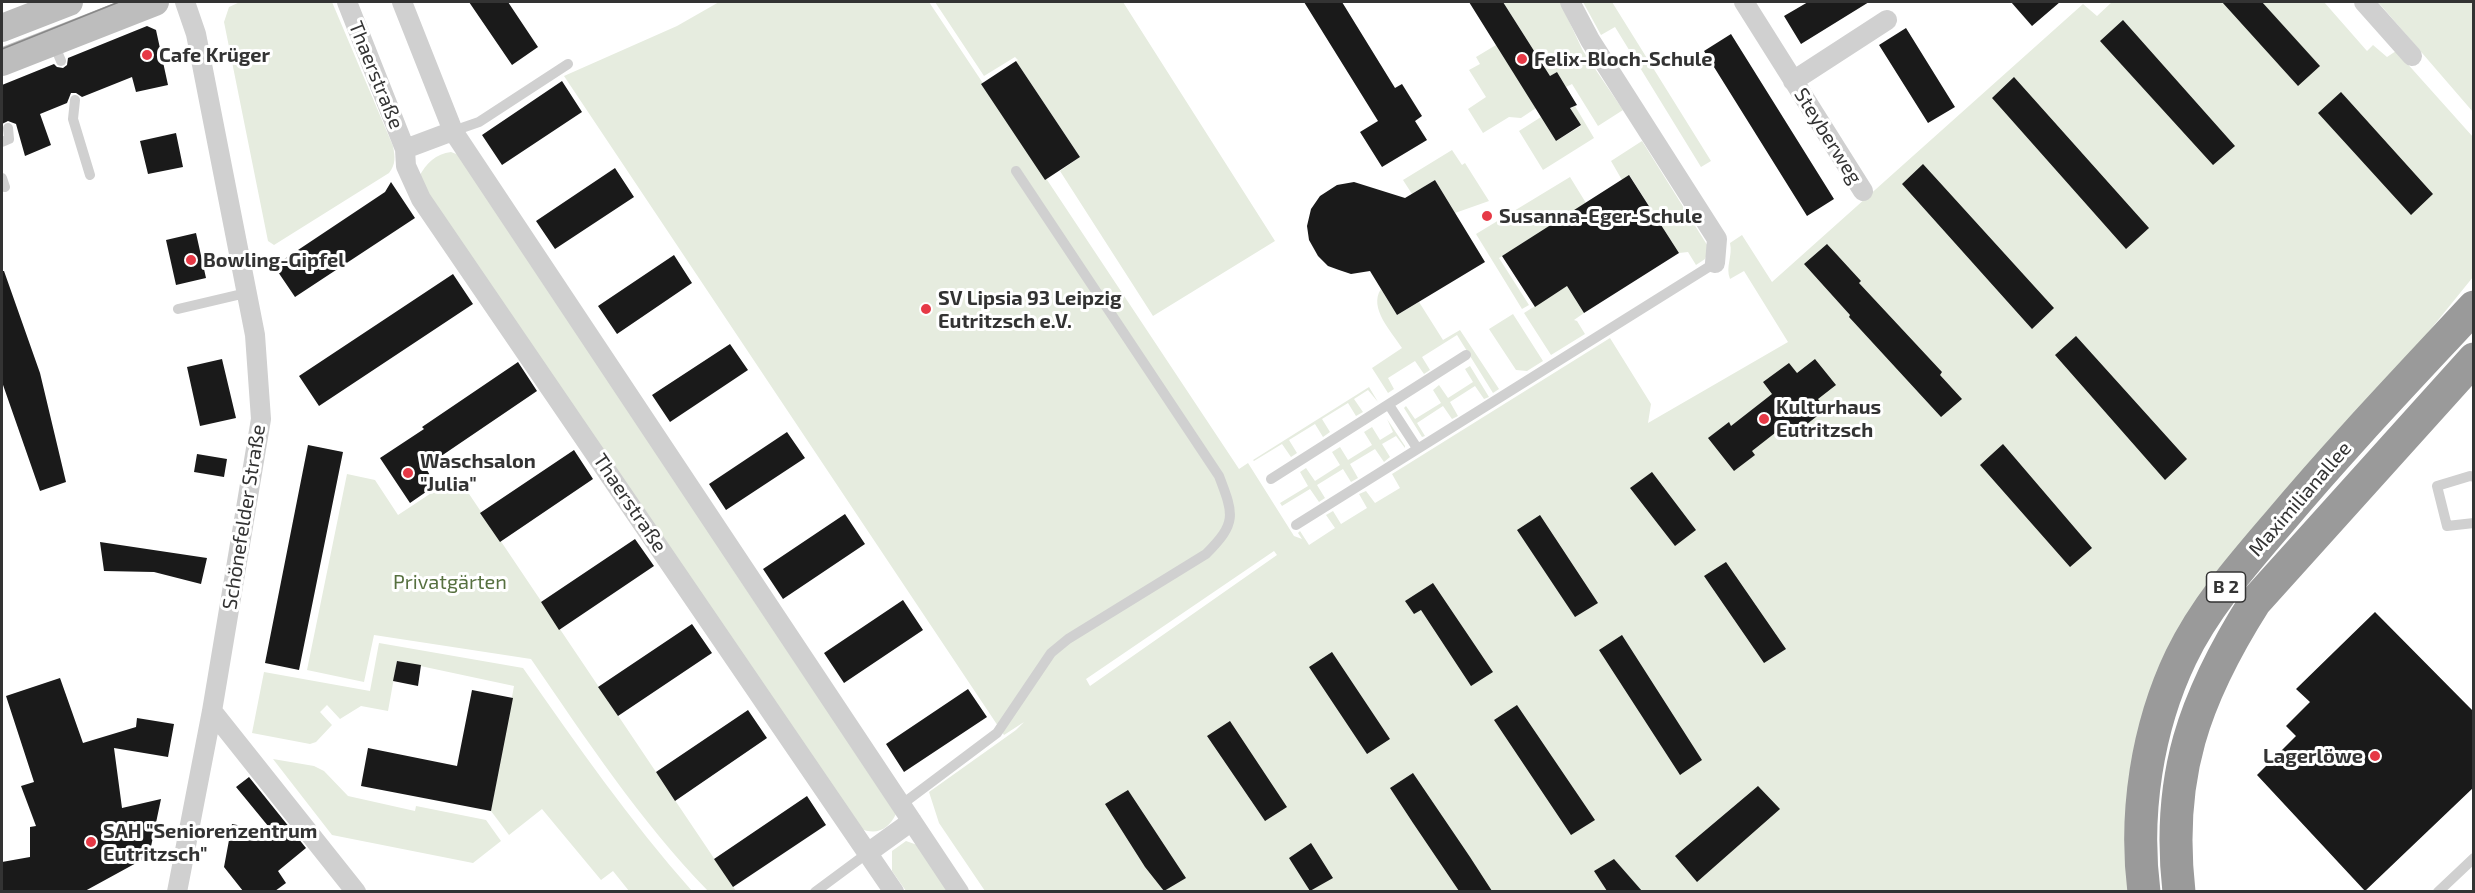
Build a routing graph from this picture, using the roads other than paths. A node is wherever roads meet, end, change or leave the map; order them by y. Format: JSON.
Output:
{"nodes":[{"id":1,"x":69,"y":2,"type":"edge"},
{"id":2,"x":155,"y":2,"type":"edge"},
{"id":3,"x":185,"y":2,"type":"edge"},
{"id":4,"x":347,"y":2,"type":"edge"},
{"id":5,"x":402,"y":2,"type":"edge"},
{"id":6,"x":1570,"y":2,"type":"edge"},
{"id":7,"x":1744,"y":2,"type":"edge"},
{"id":8,"x":2364,"y":2,"type":"edge"},
{"id":9,"x":1887,"y":20,"type":"dead end"},
{"id":10,"x":2,"y":28,"type":"edge"},
{"id":11,"x":2412,"y":56,"type":"dead end"},
{"id":12,"x":2,"y":62,"type":"edge"},
{"id":13,"x":568,"y":64,"type":"dead end"},
{"id":14,"x":1793,"y":81,"type":"junction"},
{"id":15,"x":75,"y":100,"type":"dead end"},
{"id":16,"x":8,"y":128,"type":"dead end"},
{"id":17,"x":453,"y":131,"type":"junction"},
{"id":18,"x":2,"y":142,"type":"edge"},
{"id":19,"x":405,"y":148,"type":"junction"},
{"id":20,"x":1016,"y":171,"type":"dead end"},
{"id":21,"x":90,"y":175,"type":"dead end"},
{"id":22,"x":1863,"y":191,"type":"dead end"},
{"id":23,"x":1715,"y":263,"type":"joint"},
{"id":24,"x":246,"y":293,"type":"junction"},
{"id":25,"x":2474,"y":307,"type":"edge"},
{"id":26,"x":178,"y":309,"type":"dead end"},
{"id":27,"x":1466,"y":355,"type":"dead end"},
{"id":28,"x":2474,"y":359,"type":"edge"},
{"id":29,"x":1389,"y":405,"type":"junction"},
{"id":30,"x":1417,"y":448,"type":"junction"},
{"id":31,"x":2474,"y":477,"type":"edge"},
{"id":32,"x":1271,"y":479,"type":"dead end"},
{"id":33,"x":2474,"y":523,"type":"edge"},
{"id":34,"x":1296,"y":525,"type":"dead end"},
{"id":35,"x":212,"y":711,"type":"junction"},
{"id":36,"x":907,"y":813,"type":"junction"},
{"id":37,"x":869,"y":852,"type":"junction"},
{"id":38,"x":2474,"y":858,"type":"edge"},
{"id":39,"x":177,"y":891,"type":"edge"},
{"id":40,"x":356,"y":891,"type":"edge"},
{"id":41,"x":815,"y":891,"type":"edge"},
{"id":42,"x":894,"y":891,"type":"edge"},
{"id":43,"x":959,"y":891,"type":"edge"},
{"id":44,"x":2144,"y":891,"type":"edge"},
{"id":45,"x":2179,"y":891,"type":"edge"},
{"id":46,"x":2438,"y":891,"type":"edge"}],
"edges":[{"from":1,"to":10,"type":"main road"},
{"from":2,"to":12,"type":"main road"},
{"from":3,"to":24,"type":"street","name":"Schönefelder Straße"},
{"from":4,"to":19,"type":"street","name":"Thaerstraße"},
{"from":5,"to":17,"type":"street"},
{"from":6,"to":23,"type":"street"},
{"from":7,"to":14,"type":"street","name":"Steyberweg"},
{"from":8,"to":11,"type":"street"},
{"from":9,"to":14,"type":"street","name":"Steyberweg"},
{"from":13,"to":17,"type":"lane"},
{"from":14,"to":22,"type":"street","name":"Steyberweg"},
{"from":15,"to":21,"type":"lane"},
{"from":16,"to":18,"type":"lane"},
{"from":17,"to":19,"type":"street","name":"Thaerstraße"},
{"from":17,"to":36,"type":"street"},
{"from":19,"to":37,"type":"street","name":"Thaerstraße"},
{"from":20,"to":36,"type":"lane"},
{"from":23,"to":30,"type":"lane"},
{"from":24,"to":26,"type":"lane"},
{"from":24,"to":35,"type":"street","name":"Schönefelder Straße"},
{"from":25,"to":44,"type":"highway","name":"Maximilianallee","number":"B 2"},
{"from":27,"to":29,"type":"lane"},
{"from":28,"to":45,"type":"highway","name":"Maximilianallee","number":"B 2"},
{"from":29,"to":30,"type":"lane"},
{"from":29,"to":32,"type":"lane"},
{"from":30,"to":34,"type":"lane"},
{"from":31,"to":33,"type":"lane"},
{"from":35,"to":39,"type":"street","name":"Schönefelder Straße"},
{"from":35,"to":40,"type":"street"},
{"from":36,"to":37,"type":"street"},
{"from":36,"to":43,"type":"street"},
{"from":37,"to":41,"type":"lane"},
{"from":37,"to":42,"type":"street","name":"Thaerstraße"},
{"from":38,"to":46,"type":"lane"}]}
